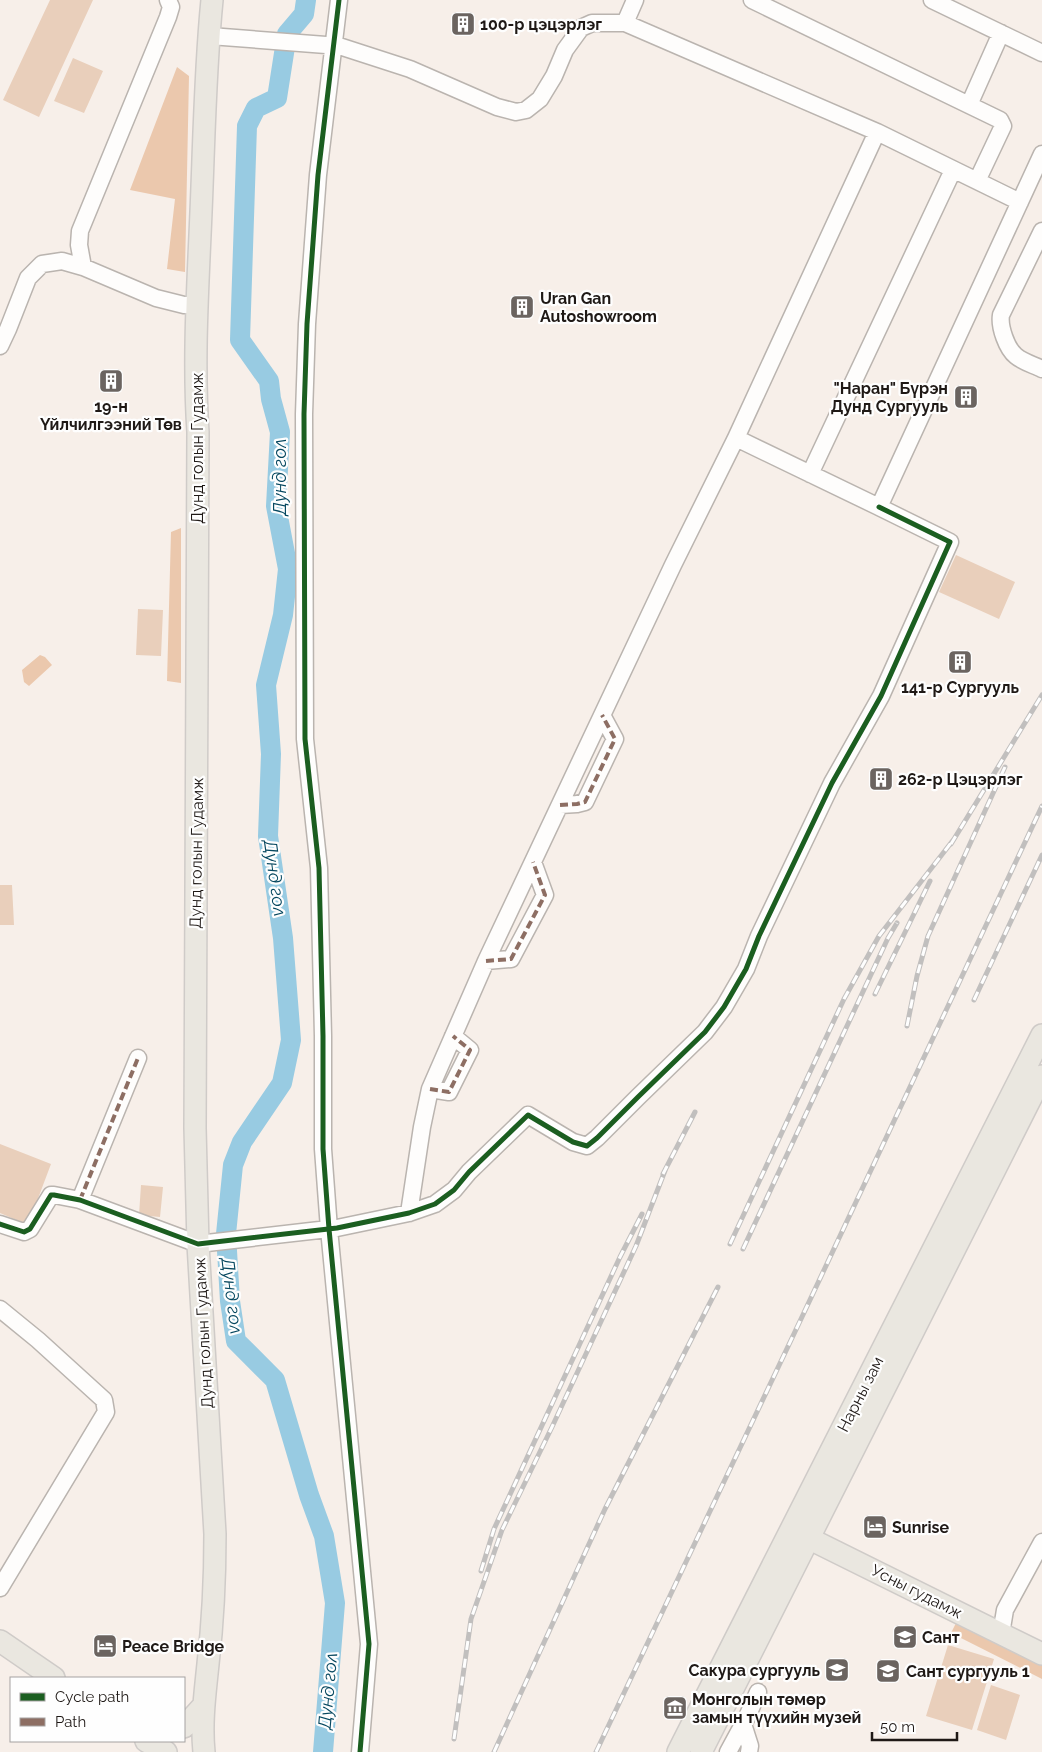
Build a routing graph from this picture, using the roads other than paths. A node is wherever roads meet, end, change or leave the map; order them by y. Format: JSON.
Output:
{"nodes":[{"id":1,"x":168,"y":0,"type":"edge"},
{"id":2,"x":212,"y":0,"type":"edge"},
{"id":3,"x":339,"y":0,"type":"edge"},
{"id":4,"x":635,"y":0,"type":"edge"},
{"id":5,"x":752,"y":0,"type":"edge"},
{"id":6,"x":932,"y":0,"type":"edge"},
{"id":7,"x":625,"y":23,"type":"junction"},
{"id":8,"x":1002,"y":33,"type":"junction"},
{"id":9,"x":217,"y":37,"type":"junction"},
{"id":10,"x":328,"y":45,"type":"junction"},
{"id":11,"x":1042,"y":53,"type":"edge"},
{"id":12,"x":969,"y":105,"type":"junction"},
{"id":13,"x":877,"y":132,"type":"junction"},
{"id":14,"x":1042,"y":154,"type":"edge"},
{"id":15,"x":953,"y":170,"type":"junction"},
{"id":16,"x":977,"y":181,"type":"junction"},
{"id":17,"x":1020,"y":202,"type":"junction"},
{"id":18,"x":1042,"y":230,"type":"edge"},
{"id":19,"x":83,"y":267,"type":"junction"},
{"id":20,"x":197,"y":305,"type":"junction"},
{"id":21,"x":0,"y":346,"type":"edge"},
{"id":22,"x":1042,"y":369,"type":"edge"},
{"id":23,"x":736,"y":438,"type":"junction"},
{"id":24,"x":810,"y":474,"type":"junction"},
{"id":25,"x":878,"y":507,"type":"junction"},
{"id":26,"x":602,"y":715,"type":"junction"},
{"id":27,"x":560,"y":805,"type":"junction"},
{"id":28,"x":533,"y":862,"type":"junction"},
{"id":29,"x":486,"y":961,"type":"junction"},
{"id":30,"x":1042,"y":1035,"type":"edge"},
{"id":31,"x":138,"y":1058,"type":"dead end"},
{"id":32,"x":1042,"y":1076,"type":"edge"},
{"id":33,"x":1003,"y":1111,"type":"junction"},
{"id":34,"x":1002,"y":1155,"type":"junction"},
{"id":35,"x":80,"y":1200,"type":"junction"},
{"id":36,"x":409,"y":1213,"type":"junction"},
{"id":37,"x":0,"y":1224,"type":"edge"},
{"id":38,"x":328,"y":1229,"type":"junction"},
{"id":39,"x":198,"y":1244,"type":"junction"},
{"id":40,"x":0,"y":1310,"type":"edge"},
{"id":41,"x":800,"y":1534,"type":"junction"},
{"id":42,"x":1042,"y":1542,"type":"edge"},
{"id":43,"x":0,"y":1588,"type":"edge"},
{"id":44,"x":1001,"y":1634,"type":"junction"},
{"id":45,"x":0,"y":1641,"type":"edge"},
{"id":46,"x":1042,"y":1654,"type":"edge"},
{"id":47,"x":53,"y":1677,"type":"edge"},
{"id":48,"x":758,"y":1692,"type":"dead end"},
{"id":49,"x":204,"y":1706,"type":"junction"},
{"id":50,"x":744,"y":1724,"type":"junction"},
{"id":51,"x":185,"y":1726,"type":"edge"},
{"id":52,"x":148,"y":1742,"type":"edge"},
{"id":53,"x":166,"y":1752,"type":"edge"},
{"id":54,"x":204,"y":1752,"type":"edge"},
{"id":55,"x":360,"y":1752,"type":"edge"},
{"id":56,"x":678,"y":1752,"type":"edge"},
{"id":57,"x":701,"y":1752,"type":"edge"},
{"id":58,"x":728,"y":1752,"type":"edge"},
{"id":59,"x":749,"y":1752,"type":"edge"}],
"edges":[{"from":1,"to":19,"type":"street"},
{"from":2,"to":9,"type":"main road","name":"Дунд голын Гудамж"},
{"from":3,"to":10,"type":"street"},
{"from":4,"to":7,"type":"street"},
{"from":5,"to":12,"type":"street"},
{"from":6,"to":8,"type":"street"},
{"from":7,"to":10,"type":"street"},
{"from":7,"to":13,"type":"street"},
{"from":8,"to":11,"type":"street"},
{"from":8,"to":12,"type":"street"},
{"from":9,"to":10,"type":"street"},
{"from":9,"to":20,"type":"main road","name":"Дунд голын Гудамж"},
{"from":10,"to":38,"type":"street"},
{"from":12,"to":16,"type":"street"},
{"from":13,"to":15,"type":"street"},
{"from":13,"to":23,"type":"street"},
{"from":14,"to":17,"type":"street"},
{"from":15,"to":16,"type":"street"},
{"from":15,"to":24,"type":"street"},
{"from":16,"to":17,"type":"street"},
{"from":17,"to":25,"type":"street"},
{"from":18,"to":22,"type":"street"},
{"from":19,"to":20,"type":"street"},
{"from":19,"to":21,"type":"street"},
{"from":20,"to":39,"type":"main road","name":"Дунд голын Гудамж"},
{"from":23,"to":24,"type":"street"},
{"from":23,"to":26,"type":"street"},
{"from":24,"to":25,"type":"street"},
{"from":25,"to":36,"type":"street"},
{"from":26,"to":27,"type":"street"},
{"from":26,"to":27,"type":"street"},
{"from":27,"to":28,"type":"street"},
{"from":28,"to":29,"type":"street"},
{"from":28,"to":29,"type":"street"},
{"from":29,"to":36,"type":"street"},
{"from":30,"to":33,"type":"main road","name":"Нарны зам"},
{"from":31,"to":35,"type":"street"},
{"from":32,"to":34,"type":"main road","name":"Нарны зам"},
{"from":33,"to":34,"type":"main road"},
{"from":33,"to":41,"type":"main road","name":"Нарны зам"},
{"from":34,"to":41,"type":"main road","name":"Нарны зам"},
{"from":35,"to":37,"type":"street"},
{"from":35,"to":39,"type":"street"},
{"from":36,"to":38,"type":"street"},
{"from":38,"to":39,"type":"street"},
{"from":38,"to":55,"type":"street"},
{"from":39,"to":49,"type":"main road","name":"Дунд голын Гудамж"},
{"from":40,"to":43,"type":"street"},
{"from":41,"to":44,"type":"main road","name":"Усны гудамж"},
{"from":41,"to":56,"type":"main road","name":"Нарны зам"},
{"from":41,"to":57,"type":"main road","name":"Нарны зам"},
{"from":42,"to":44,"type":"street"},
{"from":44,"to":46,"type":"main road","name":"Усны гудамж"},
{"from":45,"to":47,"type":"main road"},
{"from":48,"to":50,"type":"street"},
{"from":49,"to":51,"type":"main road"},
{"from":49,"to":54,"type":"main road","name":"Дунд голын Гудамж"},
{"from":50,"to":58,"type":"street"},
{"from":50,"to":59,"type":"street"},
{"from":52,"to":53,"type":"main road"}]}
